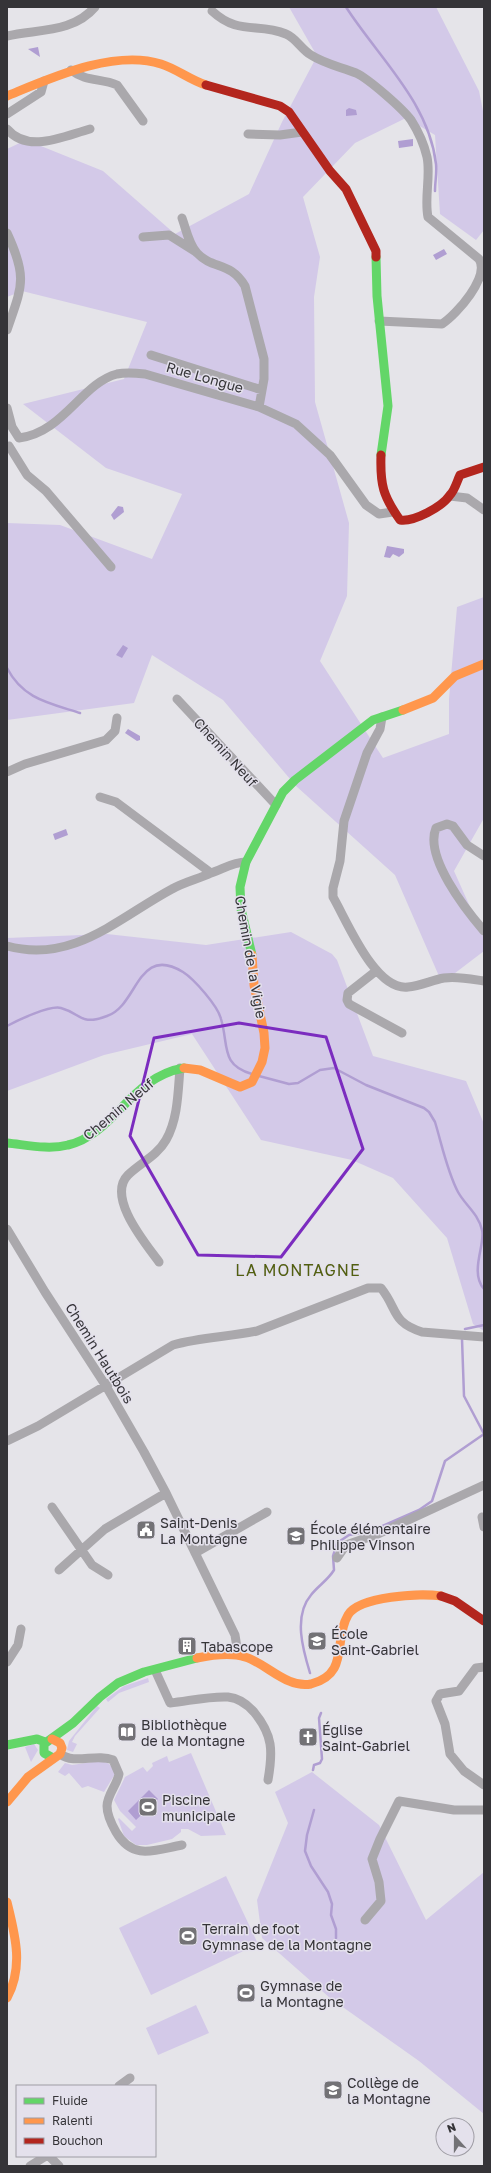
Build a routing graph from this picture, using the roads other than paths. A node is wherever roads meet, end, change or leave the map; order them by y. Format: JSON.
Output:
{"nodes":[{"id":1,"x":95,"y":7,"type":"edge"},
{"id":2,"x":212,"y":11,"type":"dead end"},
{"id":3,"x":7,"y":36,"type":"edge"},
{"id":4,"x":71,"y":70,"type":"junction"},
{"id":5,"x":44,"y":80,"type":"junction"},
{"id":6,"x":7,"y":96,"type":"edge"},
{"id":7,"x":7,"y":114,"type":"edge"},
{"id":8,"x":142,"y":121,"type":"dead end"},
{"id":9,"x":7,"y":129,"type":"edge"},
{"id":10,"x":90,"y":129,"type":"dead end"},
{"id":11,"x":302,"y":132,"type":"junction"},
{"id":12,"x":248,"y":134,"type":"dead end"},
{"id":13,"x":182,"y":218,"type":"dead end"},
{"id":14,"x":7,"y":233,"type":"edge"},
{"id":15,"x":143,"y":238,"type":"dead end"},
{"id":16,"x":196,"y":252,"type":"junction"},
{"id":17,"x":379,"y":321,"type":"junction"},
{"id":18,"x":7,"y":330,"type":"edge"},
{"id":19,"x":151,"y":355,"type":"dead end"},
{"id":20,"x":262,"y":390,"type":"junction"},
{"id":21,"x":259,"y":407,"type":"junction"},
{"id":22,"x":7,"y":408,"type":"edge"},
{"id":23,"x":19,"y":438,"type":"junction"},
{"id":24,"x":8,"y":447,"type":"edge"},
{"id":25,"x":484,"y":468,"type":"edge"},
{"id":26,"x":450,"y":496,"type":"junction"},
{"id":27,"x":484,"y":510,"type":"edge"},
{"id":28,"x":393,"y":512,"type":"junction"},
{"id":29,"x":111,"y":567,"type":"dead end"},
{"id":30,"x":484,"y":664,"type":"edge"},
{"id":31,"x":177,"y":699,"type":"dead end"},
{"id":32,"x":382,"y":717,"type":"junction"},
{"id":33,"x":117,"y":718,"type":"dead end"},
{"id":34,"x":7,"y":772,"type":"edge"},
{"id":35,"x":100,"y":797,"type":"dead end"},
{"id":36,"x":276,"y":805,"type":"junction"},
{"id":37,"x":484,"y":856,"type":"edge"},
{"id":38,"x":246,"y":862,"type":"junction"},
{"id":39,"x":211,"y":873,"type":"junction"},
{"id":40,"x":484,"y":931,"type":"edge"},
{"id":41,"x":7,"y":946,"type":"edge"},
{"id":42,"x":376,"y":971,"type":"junction"},
{"id":43,"x":484,"y":981,"type":"edge"},
{"id":44,"x":402,"y":1033,"type":"dead end"},
{"id":45,"x":180,"y":1068,"type":"junction"},
{"id":46,"x":7,"y":1143,"type":"edge"},
{"id":47,"x":7,"y":1229,"type":"edge"},
{"id":48,"x":159,"y":1262,"type":"dead end"},
{"id":49,"x":484,"y":1337,"type":"edge"},
{"id":50,"x":106,"y":1386,"type":"junction"},
{"id":51,"x":7,"y":1441,"type":"edge"},
{"id":52,"x":484,"y":1485,"type":"edge"},
{"id":53,"x":166,"y":1493,"type":"junction"},
{"id":54,"x":52,"y":1507,"type":"dead end"},
{"id":55,"x":268,"y":1512,"type":"dead end"},
{"id":56,"x":482,"y":1517,"type":"dead end"},
{"id":57,"x":484,"y":1527,"type":"edge"},
{"id":58,"x":82,"y":1550,"type":"junction"},
{"id":59,"x":195,"y":1553,"type":"junction"},
{"id":60,"x":337,"y":1558,"type":"dead end"},
{"id":61,"x":59,"y":1570,"type":"dead end"},
{"id":62,"x":108,"y":1575,"type":"dead end"},
{"id":63,"x":484,"y":1620,"type":"edge"},
{"id":64,"x":21,"y":1629,"type":"dead end"},
{"id":65,"x":238,"y":1654,"type":"junction"},
{"id":66,"x":7,"y":1662,"type":"edge"},
{"id":67,"x":484,"y":1667,"type":"edge"},
{"id":68,"x":156,"y":1670,"type":"junction"},
{"id":69,"x":77,"y":1720,"type":"junction"},
{"id":70,"x":47,"y":1744,"type":"junction"},
{"id":71,"x":7,"y":1745,"type":"edge"},
{"id":72,"x":58,"y":1752,"type":"junction"},
{"id":73,"x":28,"y":1777,"type":"junction"},
{"id":74,"x":268,"y":1780,"type":"dead end"},
{"id":75,"x":484,"y":1785,"type":"edge"},
{"id":76,"x":7,"y":1802,"type":"edge"},
{"id":77,"x":484,"y":1810,"type":"edge"},
{"id":78,"x":182,"y":1845,"type":"dead end"},
{"id":79,"x":7,"y":1902,"type":"edge"},
{"id":80,"x":365,"y":1920,"type":"dead end"},
{"id":81,"x":7,"y":1998,"type":"edge"},
{"id":82,"x":130,"y":2078,"type":"dead end"},
{"id":83,"x":120,"y":2085,"type":"edge"},
{"id":84,"x":46,"y":2157,"type":"edge"},
{"id":85,"x":49,"y":2157,"type":"edge"},
{"id":86,"x":30,"y":2166,"type":"edge"},
{"id":87,"x":59,"y":2166,"type":"edge"}],
"edges":[{"from":1,"to":3,"type":"street"},
{"from":2,"to":17,"type":"street"},
{"from":4,"to":5,"type":"street"},
{"from":4,"to":8,"type":"street"},
{"from":4,"to":11,"type":"street"},
{"from":5,"to":6,"type":"street"},
{"from":5,"to":7,"type":"street"},
{"from":9,"to":10,"type":"street"},
{"from":11,"to":12,"type":"street"},
{"from":11,"to":17,"type":"street"},
{"from":13,"to":16,"type":"street"},
{"from":14,"to":18,"type":"street"},
{"from":15,"to":16,"type":"street"},
{"from":16,"to":20,"type":"street"},
{"from":17,"to":28,"type":"street"},
{"from":19,"to":20,"type":"street"},
{"from":20,"to":21,"type":"street"},
{"from":21,"to":23,"type":"street","name":"Rue Longue"},
{"from":21,"to":28,"type":"street","name":"Rue Longue"},
{"from":22,"to":23,"type":"street"},
{"from":23,"to":24,"type":"street"},
{"from":24,"to":29,"type":"street"},
{"from":25,"to":26,"type":"street"},
{"from":26,"to":27,"type":"street"},
{"from":26,"to":28,"type":"street"},
{"from":30,"to":32,"type":"street","name":"Chemin de la Vigie"},
{"from":31,"to":36,"type":"street","name":"Chemin Neuf"},
{"from":32,"to":36,"type":"street","name":"Chemin de la Vigie"},
{"from":32,"to":42,"type":"street"},
{"from":33,"to":34,"type":"street"},
{"from":35,"to":39,"type":"street"},
{"from":36,"to":38,"type":"street","name":"Chemin de la Vigie"},
{"from":37,"to":40,"type":"street"},
{"from":38,"to":39,"type":"street"},
{"from":38,"to":45,"type":"street","name":"Chemin de la Vigie"},
{"from":39,"to":41,"type":"street"},
{"from":42,"to":43,"type":"street"},
{"from":42,"to":44,"type":"street"},
{"from":45,"to":46,"type":"street","name":"Chemin Neuf"},
{"from":45,"to":48,"type":"street"},
{"from":47,"to":50,"type":"street","name":"Chemin Hautbois"},
{"from":49,"to":50,"type":"street"},
{"from":50,"to":51,"type":"street"},
{"from":50,"to":53,"type":"street","name":"Chemin Hautbois"},
{"from":52,"to":60,"type":"street"},
{"from":53,"to":58,"type":"street"},
{"from":53,"to":59,"type":"street","name":"Chemin Hautbois"},
{"from":54,"to":58,"type":"street"},
{"from":55,"to":59,"type":"street"},
{"from":56,"to":57,"type":"street"},
{"from":58,"to":61,"type":"street"},
{"from":58,"to":62,"type":"street"},
{"from":59,"to":65,"type":"street","name":"Chemin Hautbois"},
{"from":63,"to":65,"type":"street"},
{"from":64,"to":66,"type":"street"},
{"from":65,"to":68,"type":"street"},
{"from":67,"to":75,"type":"street"},
{"from":68,"to":69,"type":"street"},
{"from":68,"to":74,"type":"street"},
{"from":69,"to":70,"type":"street"},
{"from":69,"to":72,"type":"street"},
{"from":70,"to":71,"type":"street"},
{"from":70,"to":72,"type":"street"},
{"from":70,"to":72,"type":"street"},
{"from":70,"to":73,"type":"street"},
{"from":72,"to":73,"type":"street"},
{"from":72,"to":78,"type":"street"},
{"from":73,"to":76,"type":"street"},
{"from":77,"to":80,"type":"street"},
{"from":79,"to":81,"type":"street"},
{"from":82,"to":83,"type":"street"},
{"from":84,"to":86,"type":"street"},
{"from":85,"to":87,"type":"street"}]}
